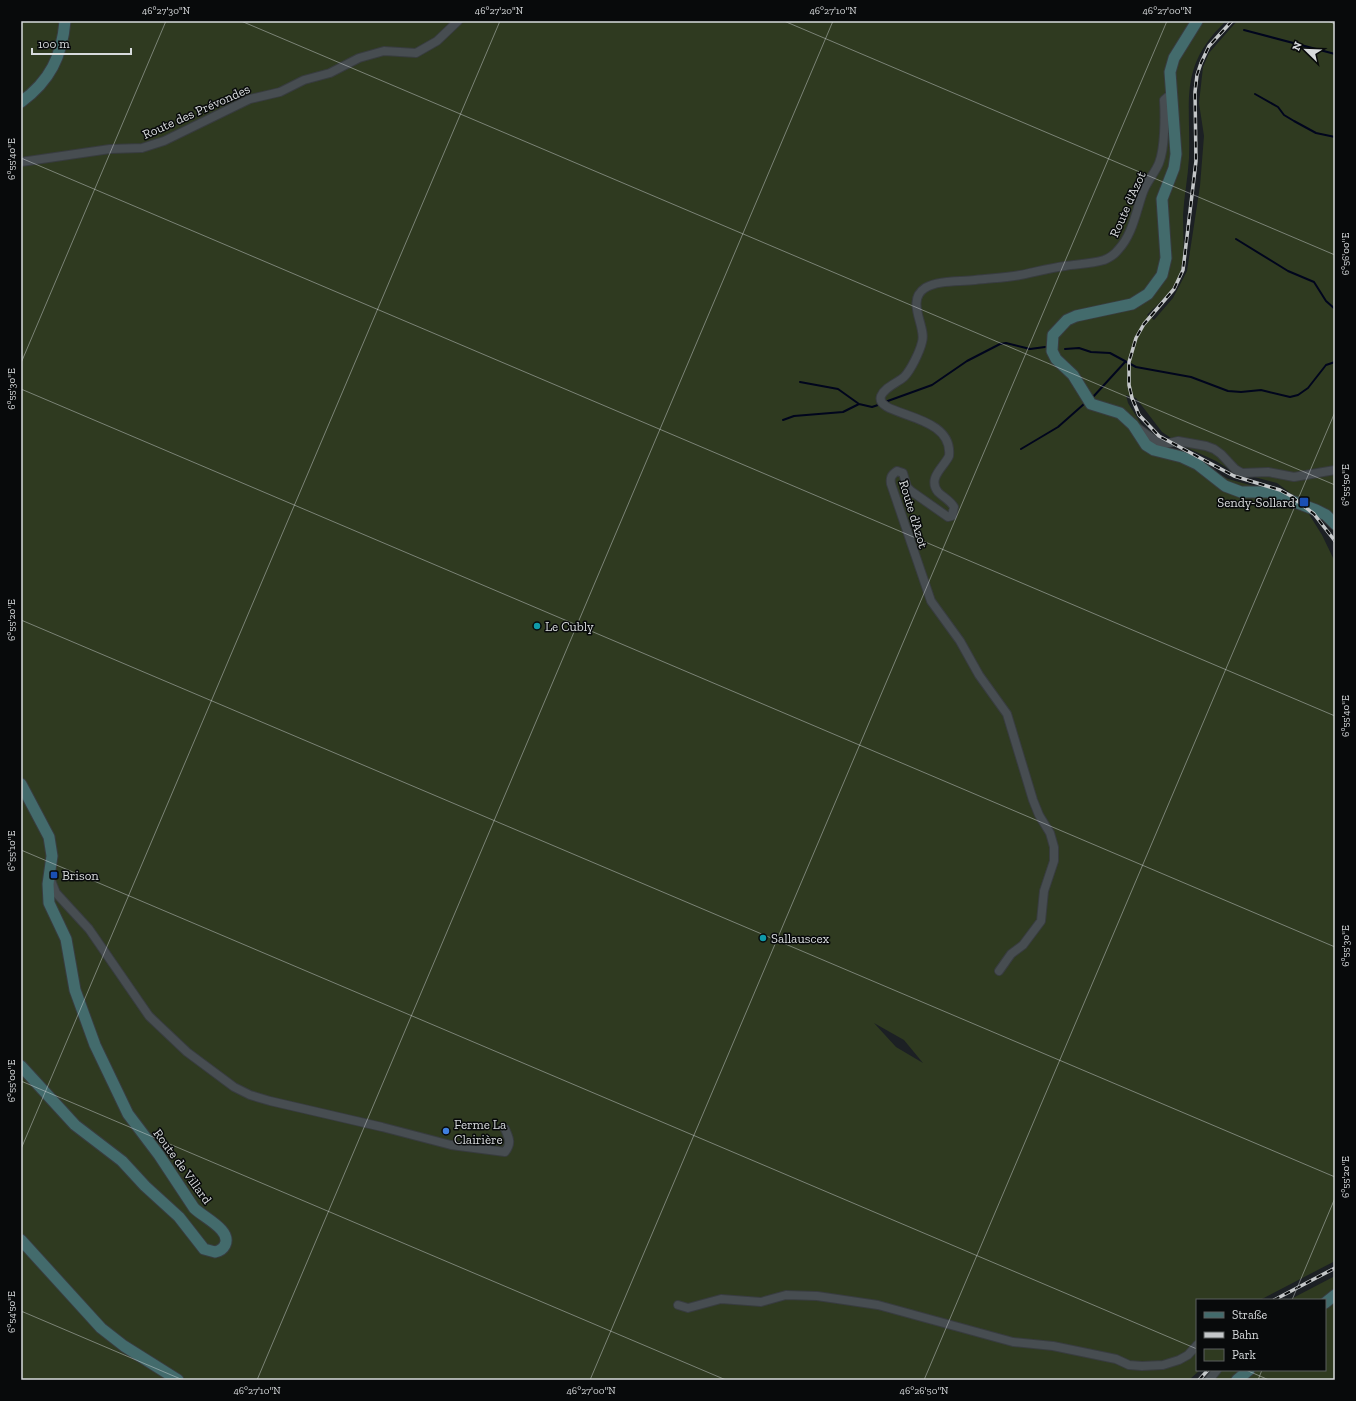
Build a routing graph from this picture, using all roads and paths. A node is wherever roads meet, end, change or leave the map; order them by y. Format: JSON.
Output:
{"nodes":[{"id":1,"x":65,"y":21,"type":"edge"},
{"id":2,"x":458,"y":21,"type":"edge"},
{"id":3,"x":1197,"y":21,"type":"edge"},
{"id":4,"x":1172,"y":93,"type":"junction"},
{"id":5,"x":21,"y":102,"type":"edge"},
{"id":6,"x":21,"y":162,"type":"edge"},
{"id":7,"x":1133,"y":425,"type":"junction"},
{"id":8,"x":1335,"y":470,"type":"edge"},
{"id":9,"x":1335,"y":524,"type":"edge"},
{"id":10,"x":21,"y":784,"type":"edge"},
{"id":11,"x":49,"y":875,"type":"junction"},
{"id":12,"x":999,"y":971,"type":"dead end"},
{"id":13,"x":21,"y":1066,"type":"edge"},
{"id":14,"x":505,"y":1129,"type":"dead end"},
{"id":15,"x":21,"y":1240,"type":"edge"},
{"id":16,"x":1335,"y":1295,"type":"edge"},
{"id":17,"x":1326,"y":1302,"type":"edge"},
{"id":18,"x":678,"y":1305,"type":"dead end"},
{"id":19,"x":1196,"y":1347,"type":"edge"},
{"id":20,"x":1216,"y":1371,"type":"edge"},
{"id":21,"x":1248,"y":1371,"type":"edge"},
{"id":22,"x":178,"y":1380,"type":"edge"},
{"id":23,"x":1209,"y":1380,"type":"edge"},
{"id":24,"x":1237,"y":1380,"type":"edge"}],
"edges":[{"from":1,"to":5,"type":"street"},
{"from":2,"to":6,"type":"street","name":"Route des Prévondes"},
{"from":3,"to":4,"type":"street"},
{"from":4,"to":7,"type":"street"},
{"from":4,"to":12,"type":"street","name":"Route d'Azot"},
{"from":7,"to":8,"type":"street"},
{"from":7,"to":9,"type":"street"},
{"from":10,"to":11,"type":"street","name":"Route de Villard"},
{"from":11,"to":13,"type":"street","name":"Route de Villard"},
{"from":11,"to":14,"type":"street"},
{"from":15,"to":22,"type":"street"},
{"from":16,"to":17,"type":"street"},
{"from":18,"to":19,"type":"street"},
{"from":20,"to":23,"type":"street"},
{"from":21,"to":24,"type":"street"}]}
